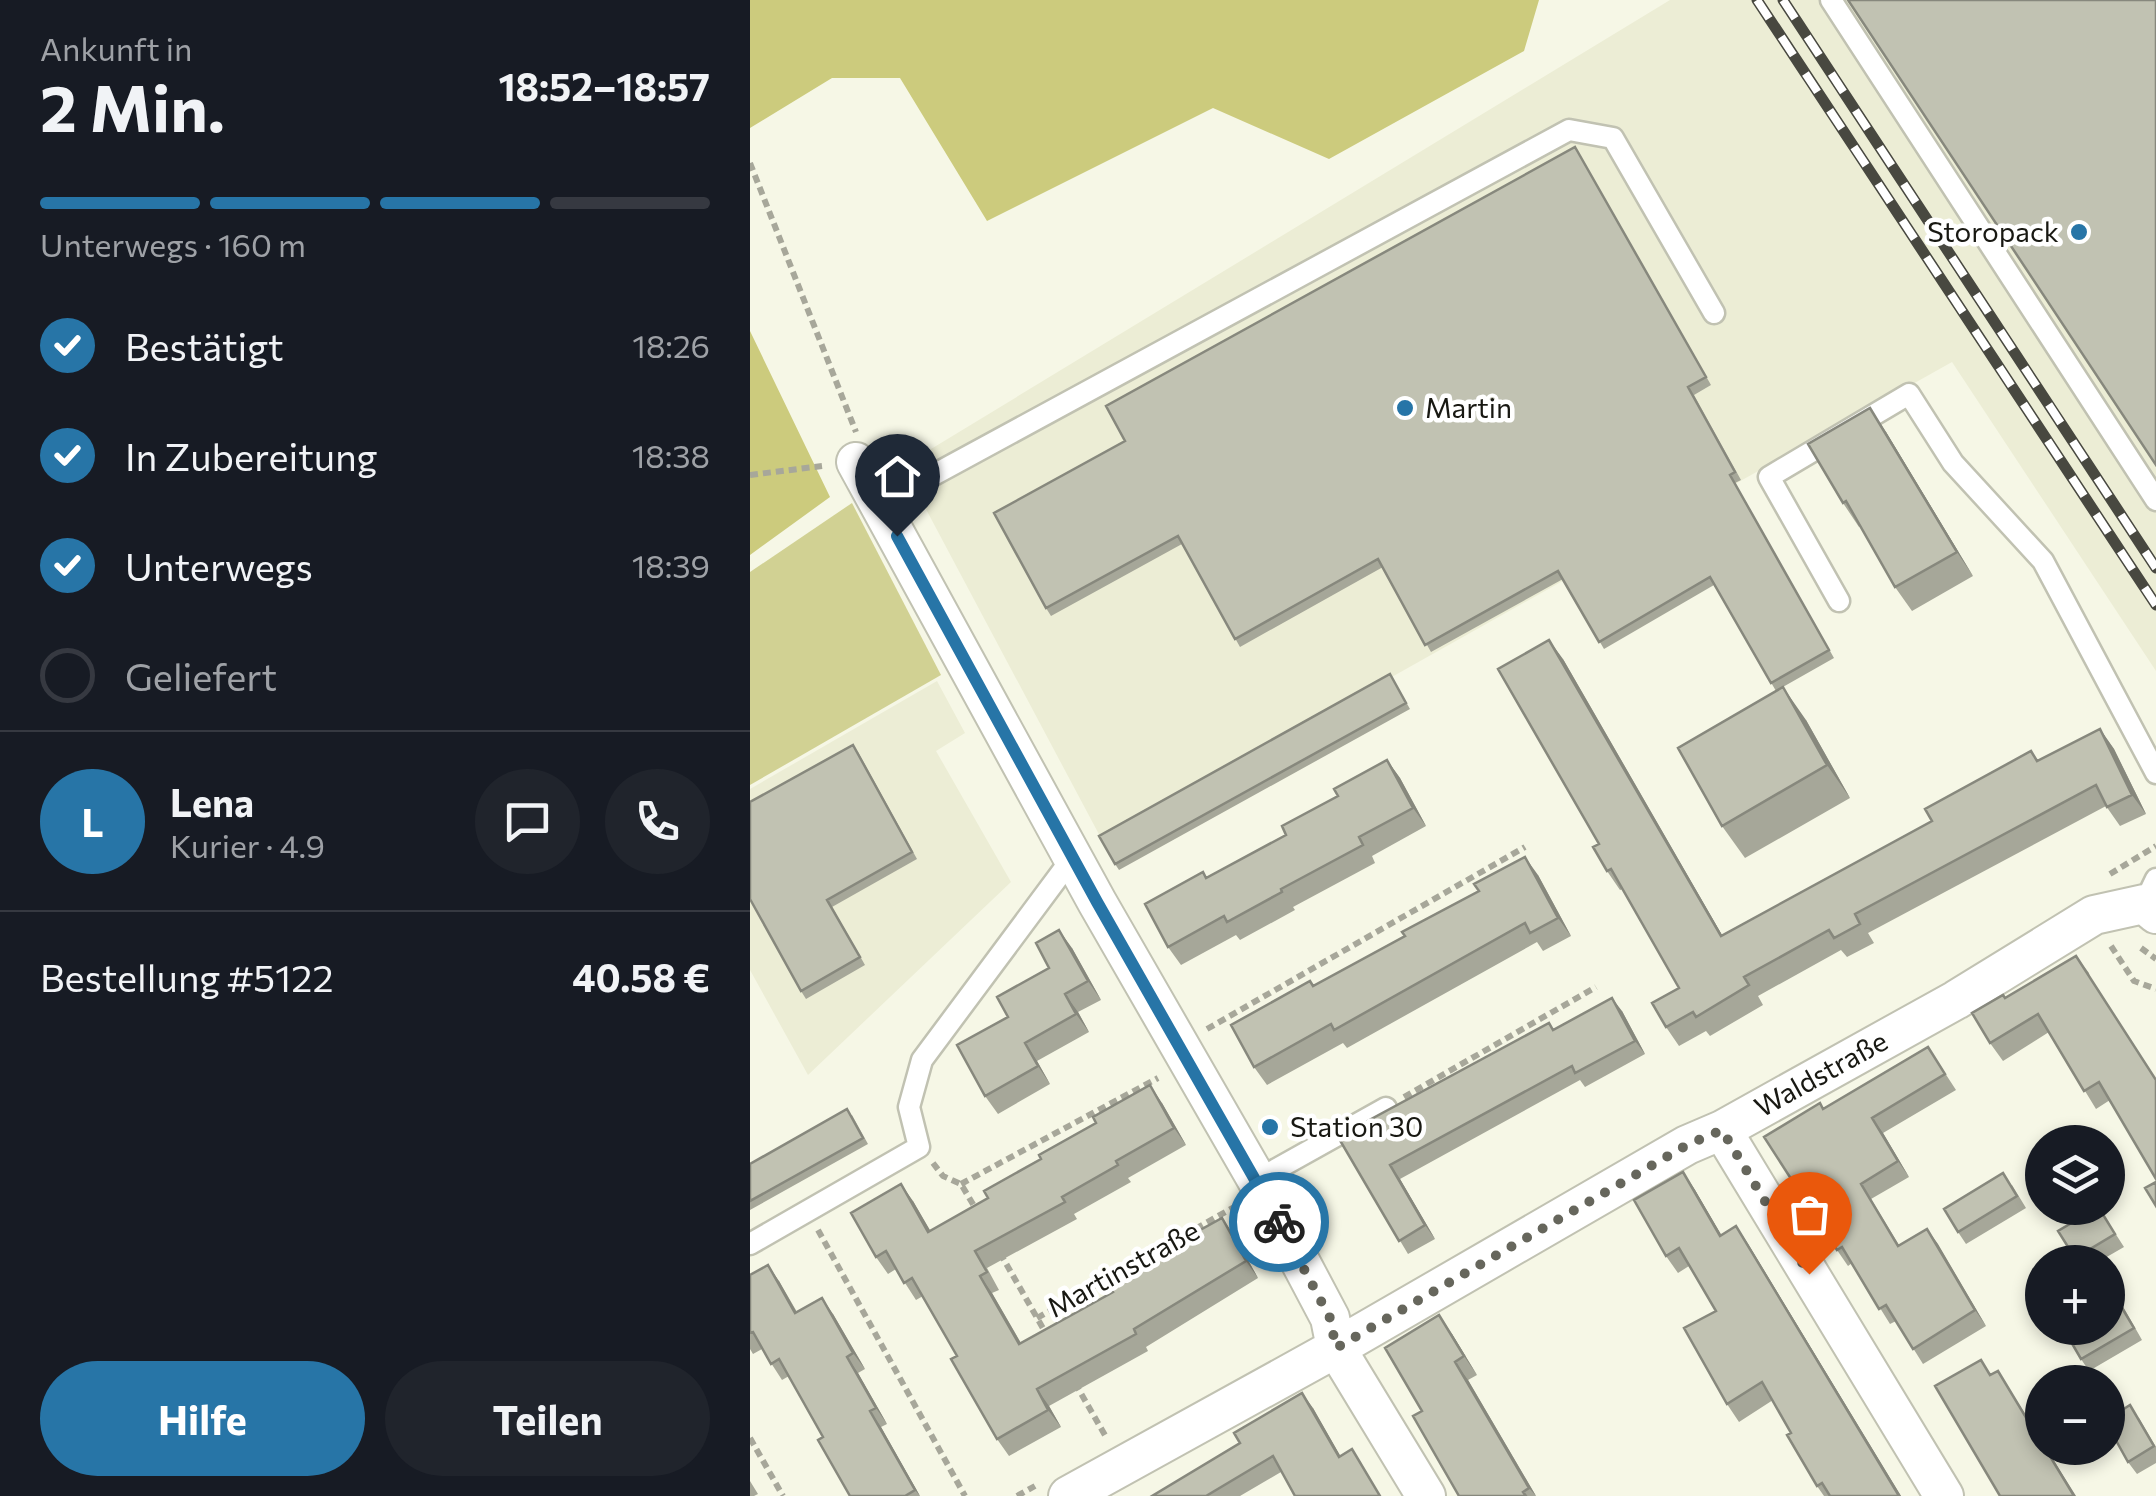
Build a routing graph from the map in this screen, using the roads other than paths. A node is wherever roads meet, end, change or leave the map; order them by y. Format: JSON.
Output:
{"nodes":[{"id":1,"x":1832,"y":0,"type":"edge"},
{"id":2,"x":1714,"y":313,"type":"dead end"},
{"id":3,"x":856,"y":462,"type":"road end"},
{"id":4,"x":2156,"y":500,"type":"edge"},
{"id":5,"x":880,"y":504,"type":"junction"},
{"id":6,"x":1839,"y":601,"type":"dead end"},
{"id":7,"x":2156,"y":774,"type":"edge"},
{"id":8,"x":1073,"y":857,"type":"junction"},
{"id":9,"x":2152,"y":899,"type":"edge"},
{"id":10,"x":1386,"y":1108,"type":"edge"},
{"id":11,"x":1716,"y":1121,"type":"junction"},
{"id":12,"x":1260,"y":1186,"type":"junction"},
{"id":13,"x":750,"y":1244,"type":"edge"},
{"id":14,"x":1336,"y":1348,"type":"junction"},
{"id":15,"x":1068,"y":1496,"type":"edge"},
{"id":16,"x":1426,"y":1496,"type":"edge"},
{"id":17,"x":1944,"y":1496,"type":"edge"}],
"edges":[{"from":1,"to":4,"type":"lane"},
{"from":2,"to":5,"type":"lane"},
{"from":3,"to":5,"type":"street"},
{"from":5,"to":8,"type":"street"},
{"from":6,"to":7,"type":"lane"},
{"from":8,"to":12,"type":"street"},
{"from":8,"to":13,"type":"lane"},
{"from":9,"to":11,"type":"street","name":"Waldstraße"},
{"from":10,"to":12,"type":"lane"},
{"from":11,"to":14,"type":"street","name":"Waldstraße"},
{"from":11,"to":17,"type":"street"},
{"from":12,"to":14,"type":"street"},
{"from":14,"to":15,"type":"street","name":"Waldstraße"},
{"from":14,"to":16,"type":"street"}]}
